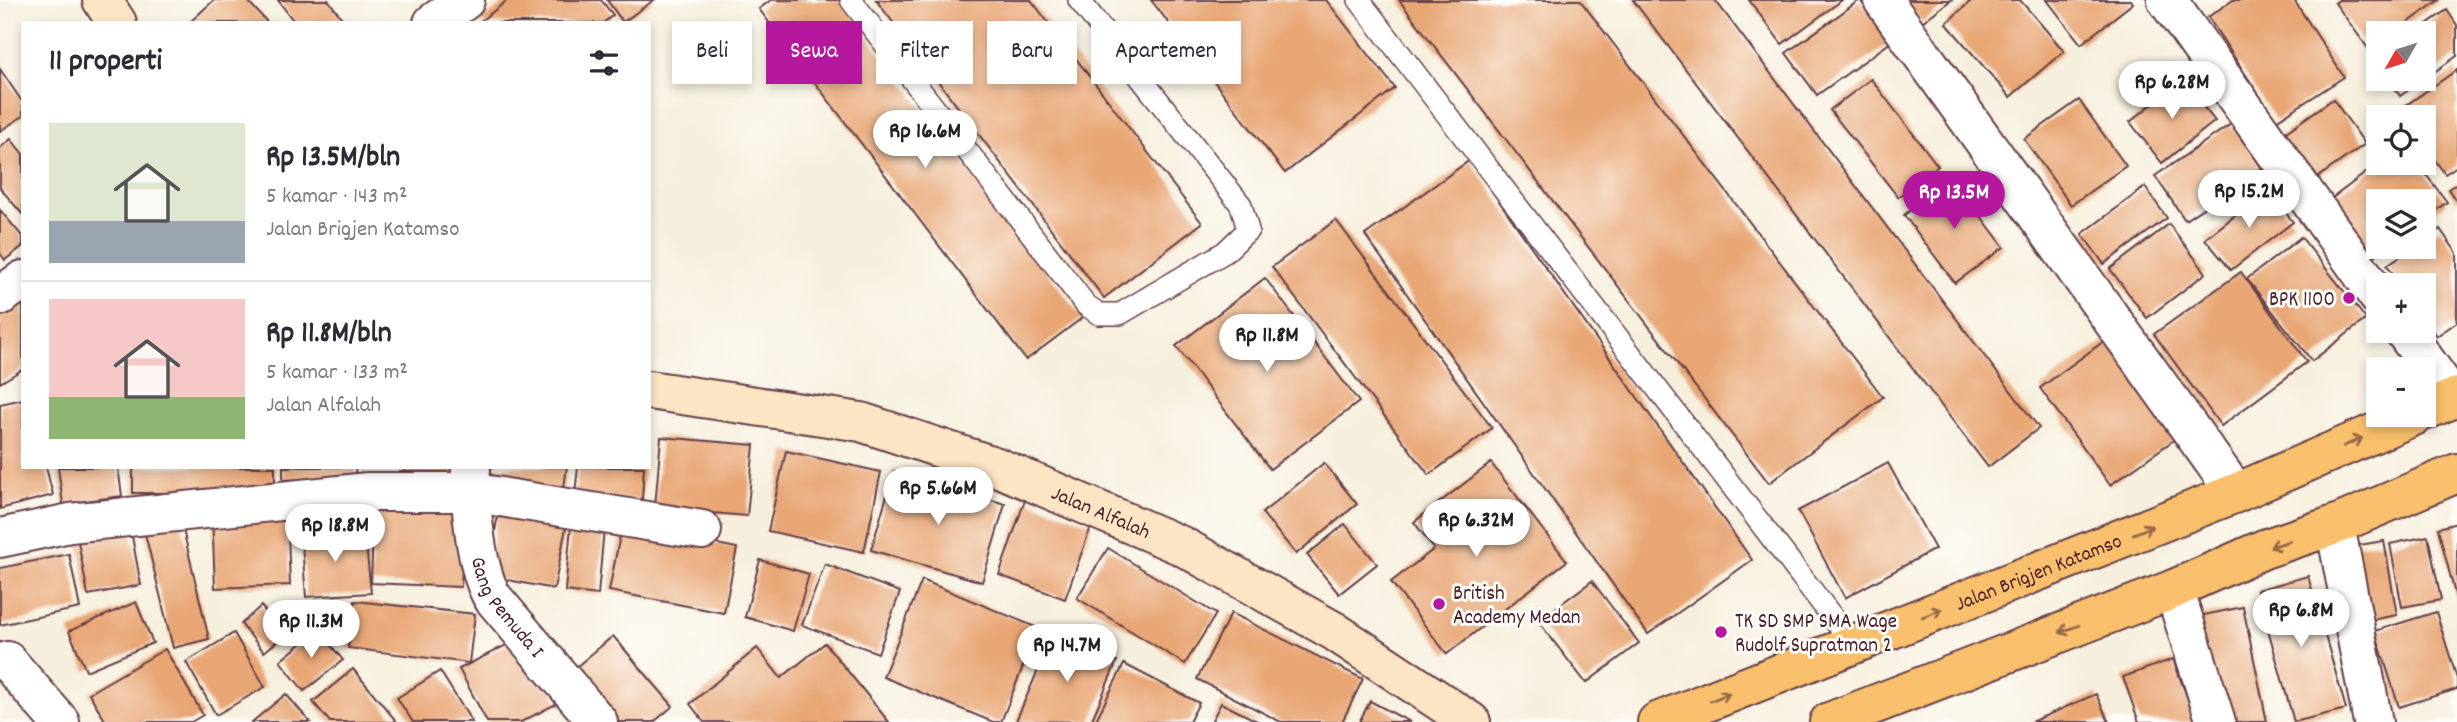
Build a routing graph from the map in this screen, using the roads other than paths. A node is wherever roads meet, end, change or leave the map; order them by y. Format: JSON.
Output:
{"nodes":[{"id":1,"x":102,"y":0,"type":"edge"},
{"id":2,"x":465,"y":0,"type":"edge"},
{"id":3,"x":851,"y":0,"type":"edge"},
{"id":4,"x":1079,"y":0,"type":"edge"},
{"id":5,"x":1359,"y":0,"type":"edge"},
{"id":6,"x":1883,"y":0,"type":"edge"},
{"id":7,"x":2167,"y":0,"type":"edge"},
{"id":8,"x":116,"y":21,"type":"edge"},
{"id":9,"x":436,"y":21,"type":"edge"},
{"id":10,"x":2366,"y":279,"type":"edge"},
{"id":11,"x":21,"y":281,"type":"edge"},
{"id":12,"x":0,"y":296,"type":"edge"},
{"id":13,"x":2411,"y":343,"type":"edge"},
{"id":14,"x":651,"y":390,"type":"edge"},
{"id":15,"x":2445,"y":402,"type":"edge"},
{"id":16,"x":2388,"y":427,"type":"edge"},
{"id":17,"x":2457,"y":473,"type":"edge"},
{"id":18,"x":471,"y":480,"type":"edge"},
{"id":19,"x":2236,"y":493,"type":"junction"},
{"id":20,"x":2335,"y":525,"type":"junction"},
{"id":21,"x":702,"y":530,"type":"dead end"},
{"id":22,"x":0,"y":538,"type":"edge"},
{"id":23,"x":2174,"y":589,"type":"junction"},
{"id":24,"x":1853,"y":645,"type":"junction"},
{"id":25,"x":7,"y":661,"type":"dead end"},
{"id":26,"x":60,"y":722,"type":"edge"},
{"id":27,"x":598,"y":722,"type":"edge"},
{"id":28,"x":1471,"y":722,"type":"edge"},
{"id":29,"x":1657,"y":722,"type":"edge"},
{"id":30,"x":1829,"y":722,"type":"edge"},
{"id":31,"x":2216,"y":722,"type":"edge"},
{"id":32,"x":2373,"y":722,"type":"edge"}],
"edges":[{"from":1,"to":8,"type":"street"},
{"from":2,"to":9,"type":"street"},
{"from":3,"to":4,"type":"lane"},
{"from":5,"to":24,"type":"lane"},
{"from":6,"to":19,"type":"street"},
{"from":7,"to":10,"type":"street"},
{"from":11,"to":12,"type":"street"},
{"from":13,"to":15,"type":"street"},
{"from":14,"to":28,"type":"street","name":"Jalan Alfalah"},
{"from":19,"to":16,"type":"main road","name":"Jalan Brigjen Katamso","one_way":true},
{"from":17,"to":20,"type":"main road"},
{"from":18,"to":21,"type":"street"},
{"from":18,"to":22,"type":"street"},
{"from":18,"to":27,"type":"street","name":"Gang Pemuda I"},
{"from":24,"to":19,"type":"main road","name":"Jalan Brigjen Katamso","one_way":true},
{"from":20,"to":23,"type":"main road","one_way":true},
{"from":20,"to":32,"type":"street"},
{"from":23,"to":30,"type":"main road","one_way":true},
{"from":23,"to":31,"type":"street"},
{"from":29,"to":24,"type":"main road","name":"Jalan Brigjen Katamso","one_way":true},
{"from":25,"to":26,"type":"street"}]}
